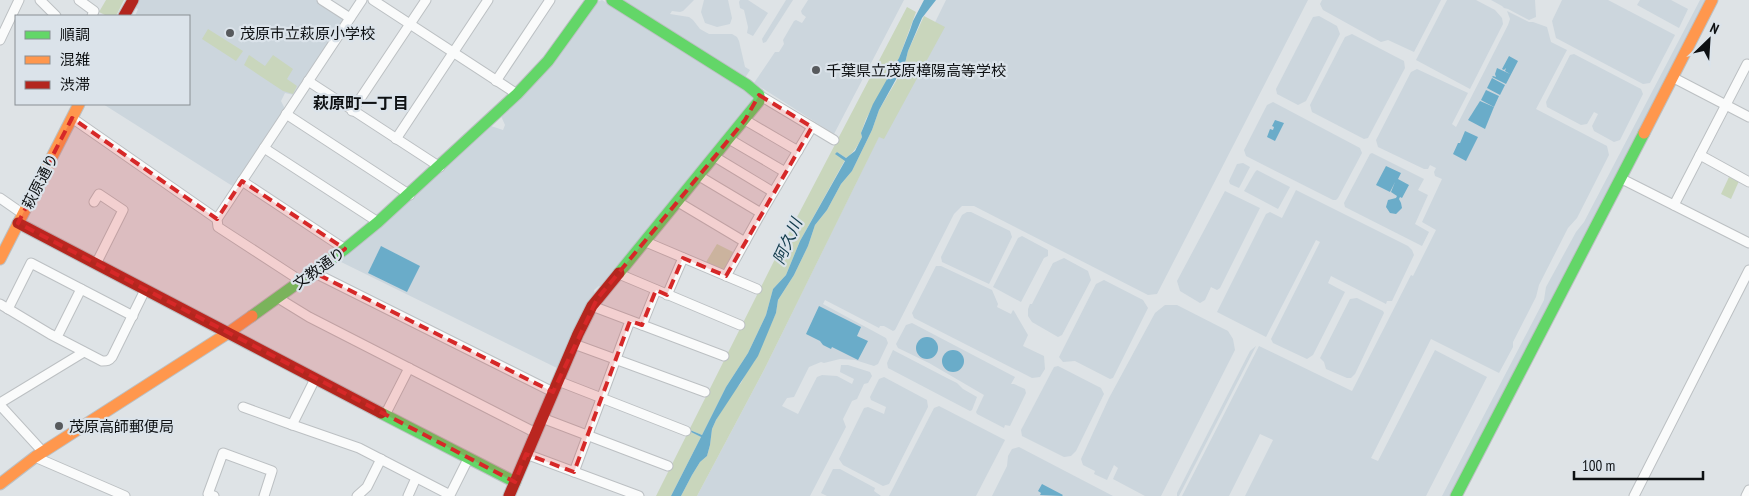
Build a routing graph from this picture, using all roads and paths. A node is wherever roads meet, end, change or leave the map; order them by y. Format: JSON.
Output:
{"nodes":[{"id":1,"x":19,"y":0,"type":"edge"},
{"id":2,"x":40,"y":0,"type":"edge"},
{"id":3,"x":79,"y":0,"type":"edge"},
{"id":4,"x":133,"y":0,"type":"edge"},
{"id":5,"x":322,"y":0,"type":"edge"},
{"id":6,"x":362,"y":0,"type":"edge"},
{"id":7,"x":373,"y":0,"type":"edge"},
{"id":8,"x":426,"y":0,"type":"edge"},
{"id":9,"x":488,"y":0,"type":"edge"},
{"id":10,"x":550,"y":0,"type":"edge"},
{"id":11,"x":592,"y":0,"type":"edge"},
{"id":12,"x":612,"y":0,"type":"edge"},
{"id":13,"x":1712,"y":0,"type":"edge"},
{"id":14,"x":55,"y":15,"type":"edge"},
{"id":15,"x":92,"y":15,"type":"edge"},
{"id":16,"x":125,"y":15,"type":"edge"},
{"id":17,"x":350,"y":18,"type":"junction"},
{"id":18,"x":410,"y":24,"type":"junction"},
{"id":19,"x":0,"y":40,"type":"edge"},
{"id":20,"x":453,"y":52,"type":"junction"},
{"id":21,"x":1747,"y":64,"type":"dead end"},
{"id":22,"x":1672,"y":77,"type":"junction"},
{"id":23,"x":308,"y":81,"type":"junction"},
{"id":24,"x":496,"y":81,"type":"junction"},
{"id":25,"x":517,"y":94,"type":"junction"},
{"id":26,"x":759,"y":95,"type":"junction"},
{"id":27,"x":78,"y":105,"type":"edge"},
{"id":28,"x":1726,"y":105,"type":"junction"},
{"id":29,"x":352,"y":111,"type":"junction"},
{"id":30,"x":286,"y":114,"type":"junction"},
{"id":31,"x":1749,"y":117,"type":"edge"},
{"id":32,"x":72,"y":118,"type":"junction"},
{"id":33,"x":745,"y":120,"type":"junction"},
{"id":34,"x":812,"y":127,"type":"junction"},
{"id":35,"x":396,"y":139,"type":"junction"},
{"id":36,"x":729,"y":140,"type":"junction"},
{"id":37,"x":834,"y":140,"type":"dead end"},
{"id":38,"x":264,"y":148,"type":"junction"},
{"id":39,"x":798,"y":151,"type":"junction"},
{"id":40,"x":1700,"y":155,"type":"junction"},
{"id":41,"x":715,"y":157,"type":"junction"},
{"id":42,"x":440,"y":167,"type":"junction"},
{"id":43,"x":785,"y":172,"type":"junction"},
{"id":44,"x":700,"y":176,"type":"junction"},
{"id":45,"x":1620,"y":178,"type":"junction"},
{"id":46,"x":242,"y":181,"type":"junction"},
{"id":47,"x":1749,"y":182,"type":"edge"},
{"id":48,"x":773,"y":192,"type":"junction"},
{"id":49,"x":410,"y":195,"type":"junction"},
{"id":50,"x":0,"y":198,"type":"edge"},
{"id":51,"x":94,"y":202,"type":"dead end"},
{"id":52,"x":678,"y":202,"type":"junction"},
{"id":53,"x":1674,"y":205,"type":"junction"},
{"id":54,"x":761,"y":213,"type":"junction"},
{"id":55,"x":20,"y":218,"type":"junction"},
{"id":56,"x":217,"y":218,"type":"junction"},
{"id":57,"x":378,"y":222,"type":"junction"},
{"id":58,"x":646,"y":242,"type":"junction"},
{"id":59,"x":745,"y":242,"type":"junction"},
{"id":60,"x":1749,"y":243,"type":"edge"},
{"id":61,"x":345,"y":249,"type":"junction"},
{"id":62,"x":1,"y":255,"type":"edge"},
{"id":63,"x":682,"y":258,"type":"junction"},
{"id":64,"x":96,"y":264,"type":"junction"},
{"id":65,"x":1749,"y":270,"type":"edge"},
{"id":66,"x":313,"y":272,"type":"junction"},
{"id":67,"x":619,"y":274,"type":"junction"},
{"id":68,"x":726,"y":276,"type":"junction"},
{"id":69,"x":301,"y":281,"type":"junction"},
{"id":70,"x":81,"y":289,"type":"junction"},
{"id":71,"x":757,"y":289,"type":"dead end"},
{"id":72,"x":146,"y":290,"type":"junction"},
{"id":73,"x":656,"y":290,"type":"junction"},
{"id":74,"x":667,"y":295,"type":"junction"},
{"id":75,"x":278,"y":298,"type":"junction"},
{"id":76,"x":0,"y":304,"type":"edge"},
{"id":77,"x":592,"y":306,"type":"junction"},
{"id":78,"x":8,"y":309,"type":"junction"},
{"id":79,"x":133,"y":316,"type":"junction"},
{"id":80,"x":630,"y":321,"type":"junction"},
{"id":81,"x":642,"y":324,"type":"junction"},
{"id":82,"x":740,"y":325,"type":"dead end"},
{"id":83,"x":228,"y":333,"type":"junction"},
{"id":84,"x":56,"y":337,"type":"junction"},
{"id":85,"x":574,"y":344,"type":"junction"},
{"id":86,"x":84,"y":352,"type":"junction"},
{"id":87,"x":724,"y":356,"type":"dead end"},
{"id":88,"x":616,"y":359,"type":"junction"},
{"id":89,"x":408,"y":368,"type":"junction"},
{"id":90,"x":315,"y":379,"type":"junction"},
{"id":91,"x":558,"y":381,"type":"junction"},
{"id":92,"x":553,"y":392,"type":"junction"},
{"id":93,"x":705,"y":392,"type":"dead end"},
{"id":94,"x":602,"y":397,"type":"junction"},
{"id":95,"x":0,"y":404,"type":"edge"},
{"id":96,"x":243,"y":406,"type":"dead end"},
{"id":97,"x":385,"y":415,"type":"junction"},
{"id":98,"x":542,"y":418,"type":"junction"},
{"id":99,"x":292,"y":425,"type":"junction"},
{"id":100,"x":686,"y":430,"type":"dead end"},
{"id":101,"x":536,"y":433,"type":"junction"},
{"id":102,"x":588,"y":434,"type":"junction"},
{"id":103,"x":39,"y":454,"type":"junction"},
{"id":104,"x":526,"y":454,"type":"junction"},
{"id":105,"x":381,"y":459,"type":"junction"},
{"id":106,"x":468,"y":459,"type":"junction"},
{"id":107,"x":668,"y":466,"type":"dead end"},
{"id":108,"x":574,"y":472,"type":"junction"},
{"id":109,"x":416,"y":478,"type":"junction"},
{"id":110,"x":514,"y":482,"type":"junction"},
{"id":111,"x":0,"y":484,"type":"edge"},
{"id":112,"x":1749,"y":490,"type":"edge"},
{"id":113,"x":126,"y":496,"type":"edge"},
{"id":114,"x":214,"y":496,"type":"edge"},
{"id":115,"x":264,"y":496,"type":"edge"},
{"id":116,"x":356,"y":496,"type":"edge"},
{"id":117,"x":408,"y":496,"type":"edge"},
{"id":118,"x":509,"y":496,"type":"edge"},
{"id":119,"x":639,"y":496,"type":"edge"},
{"id":120,"x":1456,"y":496,"type":"edge"},
{"id":121,"x":1634,"y":496,"type":"edge"},
{"id":122,"x":1746,"y":496,"type":"edge"}],
"edges":[{"from":1,"to":19,"type":"street"},
{"from":2,"to":14,"type":"street"},
{"from":3,"to":15,"type":"street"},
{"from":4,"to":16,"type":"street"},
{"from":5,"to":17,"type":"street"},
{"from":6,"to":17,"type":"street"},
{"from":7,"to":18,"type":"street"},
{"from":8,"to":18,"type":"street"},
{"from":9,"to":20,"type":"street"},
{"from":10,"to":24,"type":"street"},
{"from":11,"to":25,"type":"street","name":"文教通り"},
{"from":12,"to":26,"type":"street"},
{"from":13,"to":22,"type":"street"},
{"from":17,"to":23,"type":"street"},
{"from":18,"to":20,"type":"street"},
{"from":18,"to":29,"type":"street"},
{"from":20,"to":24,"type":"street"},
{"from":20,"to":35,"type":"street"},
{"from":21,"to":28,"type":"street"},
{"from":22,"to":28,"type":"street"},
{"from":22,"to":45,"type":"street"},
{"from":23,"to":29,"type":"street"},
{"from":23,"to":30,"type":"street"},
{"from":24,"to":25,"type":"street"},
{"from":25,"to":42,"type":"street","name":"文教通り"},
{"from":26,"to":33,"type":"street"},
{"from":26,"to":34,"type":"street"},
{"from":27,"to":32,"type":"street","name":"萩原通り"},
{"from":28,"to":31,"type":"street"},
{"from":28,"to":40,"type":"street"},
{"from":29,"to":35,"type":"street"},
{"from":30,"to":38,"type":"street"},
{"from":30,"to":49,"type":"street"},
{"from":32,"to":55,"type":"street","name":"萩原通り"},
{"from":32,"to":56,"type":"street"},
{"from":33,"to":36,"type":"street"},
{"from":33,"to":39,"type":"street"},
{"from":34,"to":37,"type":"street"},
{"from":34,"to":39,"type":"street"},
{"from":35,"to":42,"type":"street"},
{"from":36,"to":41,"type":"street"},
{"from":36,"to":43,"type":"street"},
{"from":38,"to":46,"type":"street"},
{"from":38,"to":57,"type":"street"},
{"from":39,"to":43,"type":"street"},
{"from":40,"to":47,"type":"street"},
{"from":40,"to":53,"type":"street"},
{"from":41,"to":44,"type":"street"},
{"from":41,"to":48,"type":"street"},
{"from":42,"to":49,"type":"street","name":"文教通り"},
{"from":43,"to":48,"type":"street"},
{"from":44,"to":52,"type":"street"},
{"from":44,"to":54,"type":"street"},
{"from":45,"to":53,"type":"street"},
{"from":45,"to":120,"type":"street"},
{"from":46,"to":56,"type":"street"},
{"from":46,"to":61,"type":"street"},
{"from":48,"to":54,"type":"street"},
{"from":49,"to":57,"type":"street","name":"文教通り"},
{"from":50,"to":55,"type":"street"},
{"from":51,"to":64,"type":"street"},
{"from":52,"to":58,"type":"street"},
{"from":52,"to":59,"type":"street"},
{"from":53,"to":60,"type":"street"},
{"from":54,"to":59,"type":"street"},
{"from":55,"to":62,"type":"street","name":"萩原通り"},
{"from":55,"to":64,"type":"street"},
{"from":56,"to":69,"type":"street"},
{"from":57,"to":61,"type":"street","name":"文教通り"},
{"from":58,"to":63,"type":"street"},
{"from":58,"to":67,"type":"street"},
{"from":59,"to":68,"type":"street"},
{"from":61,"to":66,"type":"street","name":"文教通り"},
{"from":63,"to":68,"type":"street"},
{"from":63,"to":74,"type":"street"},
{"from":64,"to":72,"type":"street"},
{"from":65,"to":121,"type":"street"},
{"from":66,"to":69,"type":"street","name":"文教通り"},
{"from":66,"to":92,"type":"street"},
{"from":67,"to":73,"type":"street"},
{"from":67,"to":77,"type":"street"},
{"from":68,"to":71,"type":"street"},
{"from":69,"to":75,"type":"street","name":"文教通り"},
{"from":70,"to":78,"type":"street"},
{"from":70,"to":79,"type":"street"},
{"from":70,"to":84,"type":"street"},
{"from":72,"to":79,"type":"street"},
{"from":72,"to":83,"type":"street"},
{"from":73,"to":74,"type":"street"},
{"from":73,"to":81,"type":"street"},
{"from":74,"to":82,"type":"street"},
{"from":75,"to":83,"type":"street","name":"文教通り"},
{"from":75,"to":89,"type":"street"},
{"from":76,"to":78,"type":"street"},
{"from":77,"to":80,"type":"street"},
{"from":77,"to":85,"type":"street"},
{"from":78,"to":84,"type":"street"},
{"from":79,"to":86,"type":"street"},
{"from":80,"to":81,"type":"street"},
{"from":80,"to":88,"type":"street"},
{"from":81,"to":87,"type":"street"},
{"from":83,"to":90,"type":"street"},
{"from":83,"to":103,"type":"street","name":"文教通り"},
{"from":84,"to":86,"type":"street"},
{"from":85,"to":88,"type":"street"},
{"from":85,"to":91,"type":"street"},
{"from":86,"to":95,"type":"street"},
{"from":88,"to":93,"type":"street"},
{"from":88,"to":94,"type":"street"},
{"from":89,"to":97,"type":"street"},
{"from":89,"to":101,"type":"street"},
{"from":90,"to":97,"type":"street"},
{"from":90,"to":99,"type":"street"},
{"from":91,"to":92,"type":"street"},
{"from":91,"to":94,"type":"street"},
{"from":92,"to":98,"type":"street"},
{"from":94,"to":100,"type":"street"},
{"from":94,"to":102,"type":"street"},
{"from":95,"to":103,"type":"street"},
{"from":96,"to":99,"type":"street"},
{"from":97,"to":106,"type":"street"},
{"from":98,"to":101,"type":"street"},
{"from":98,"to":102,"type":"street"},
{"from":99,"to":105,"type":"street"},
{"from":101,"to":104,"type":"street"},
{"from":102,"to":107,"type":"street"},
{"from":102,"to":108,"type":"street"},
{"from":103,"to":111,"type":"street","name":"文教通り"},
{"from":103,"to":113,"type":"street"},
{"from":104,"to":108,"type":"street"},
{"from":104,"to":110,"type":"street"},
{"from":105,"to":109,"type":"street"},
{"from":105,"to":116,"type":"street"},
{"from":106,"to":109,"type":"street"},
{"from":106,"to":110,"type":"street"},
{"from":108,"to":119,"type":"street"},
{"from":109,"to":117,"type":"street"},
{"from":110,"to":118,"type":"street"},
{"from":112,"to":122,"type":"street"},
{"from":114,"to":115,"type":"street"}]}
